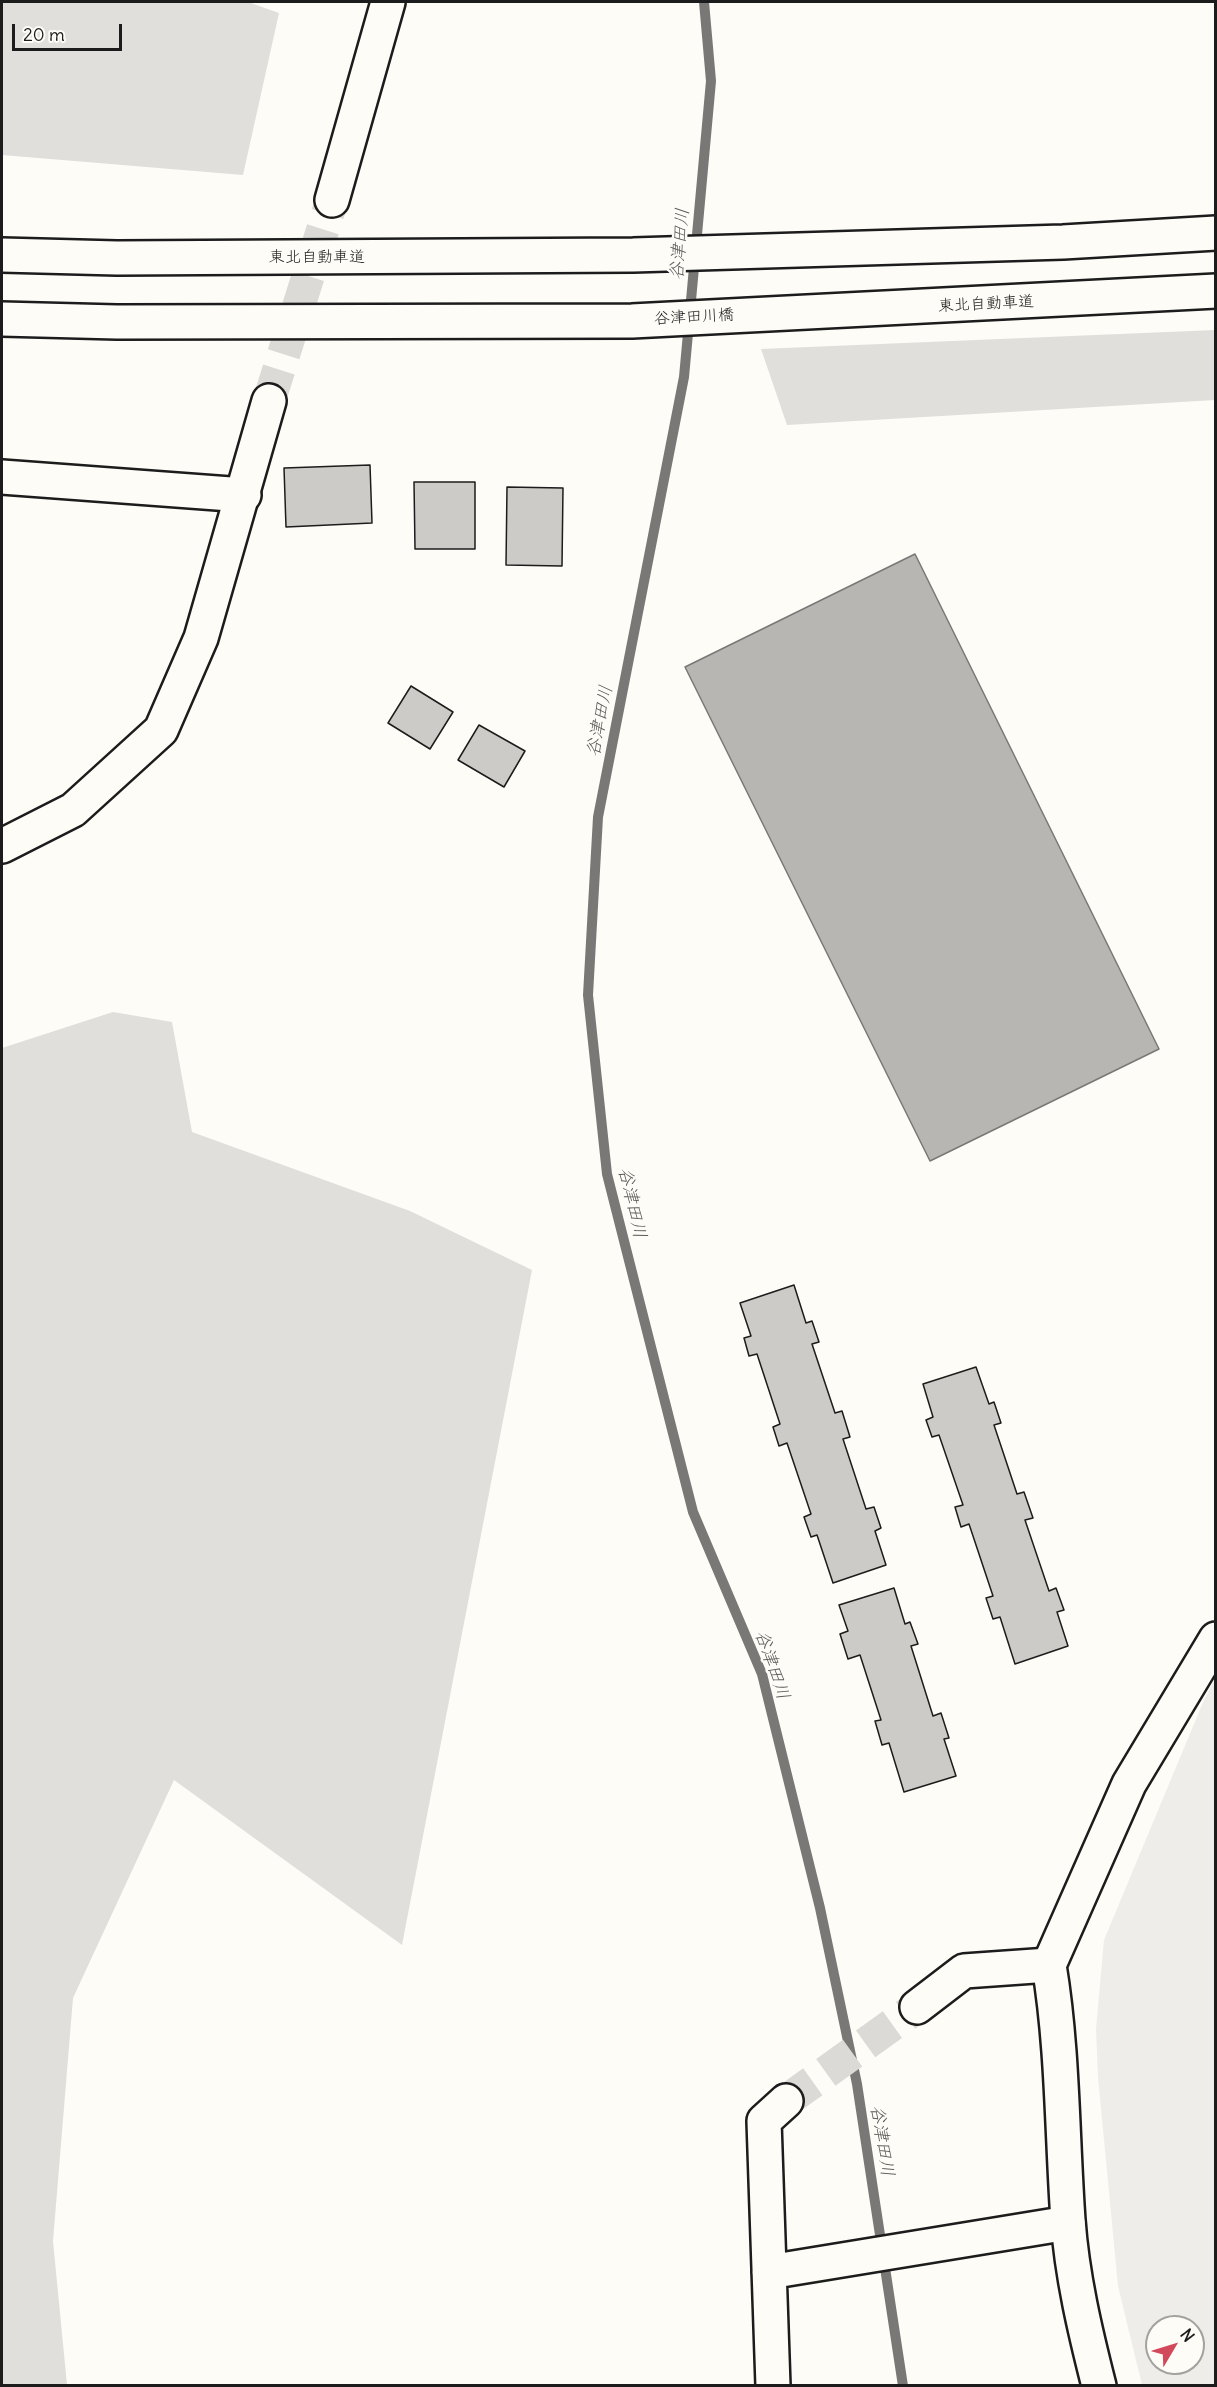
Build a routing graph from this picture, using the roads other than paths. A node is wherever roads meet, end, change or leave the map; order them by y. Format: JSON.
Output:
{"nodes":[{"id":1,"x":388,"y":2,"type":"edge"},
{"id":2,"x":332,"y":200,"type":"tunnel mouth"},
{"id":3,"x":1215,"y":233,"type":"edge"},
{"id":4,"x":2,"y":255,"type":"edge"},
{"id":5,"x":1215,"y":291,"type":"edge"},
{"id":6,"x":756,"y":314,"type":"joint"},
{"id":7,"x":2,"y":320,"type":"edge"},
{"id":8,"x":269,"y":401,"type":"tunnel mouth"},
{"id":9,"x":2,"y":477,"type":"edge"},
{"id":10,"x":244,"y":495,"type":"junction"},
{"id":11,"x":2,"y":846,"type":"edge"},
{"id":12,"x":1215,"y":1639,"type":"edge"},
{"id":13,"x":1048,"y":1965,"type":"junction"},
{"id":14,"x":917,"y":2007,"type":"tunnel mouth"},
{"id":15,"x":786,"y":2101,"type":"tunnel mouth"},
{"id":16,"x":1068,"y":2223,"type":"junction"},
{"id":17,"x":769,"y":2272,"type":"junction"},
{"id":18,"x":773,"y":2385,"type":"edge"},
{"id":19,"x":1099,"y":2385,"type":"edge"}],
"edges":[{"from":1,"to":2,"type":"main road"},
{"from":3,"to":4,"type":"main road","name":"東北自動車道"},
{"from":5,"to":6,"type":"main road","name":"東北自動車道"},
{"from":6,"to":7,"type":"main road","name":"谷津田川橋"},
{"from":8,"to":10,"type":"main road"},
{"from":9,"to":10,"type":"main road"},
{"from":10,"to":11,"type":"main road"},
{"from":12,"to":13,"type":"main road"},
{"from":13,"to":14,"type":"main road"},
{"from":13,"to":16,"type":"main road"},
{"from":15,"to":17,"type":"main road"},
{"from":16,"to":17,"type":"main road"},
{"from":16,"to":19,"type":"main road"},
{"from":17,"to":18,"type":"main road"}]}
